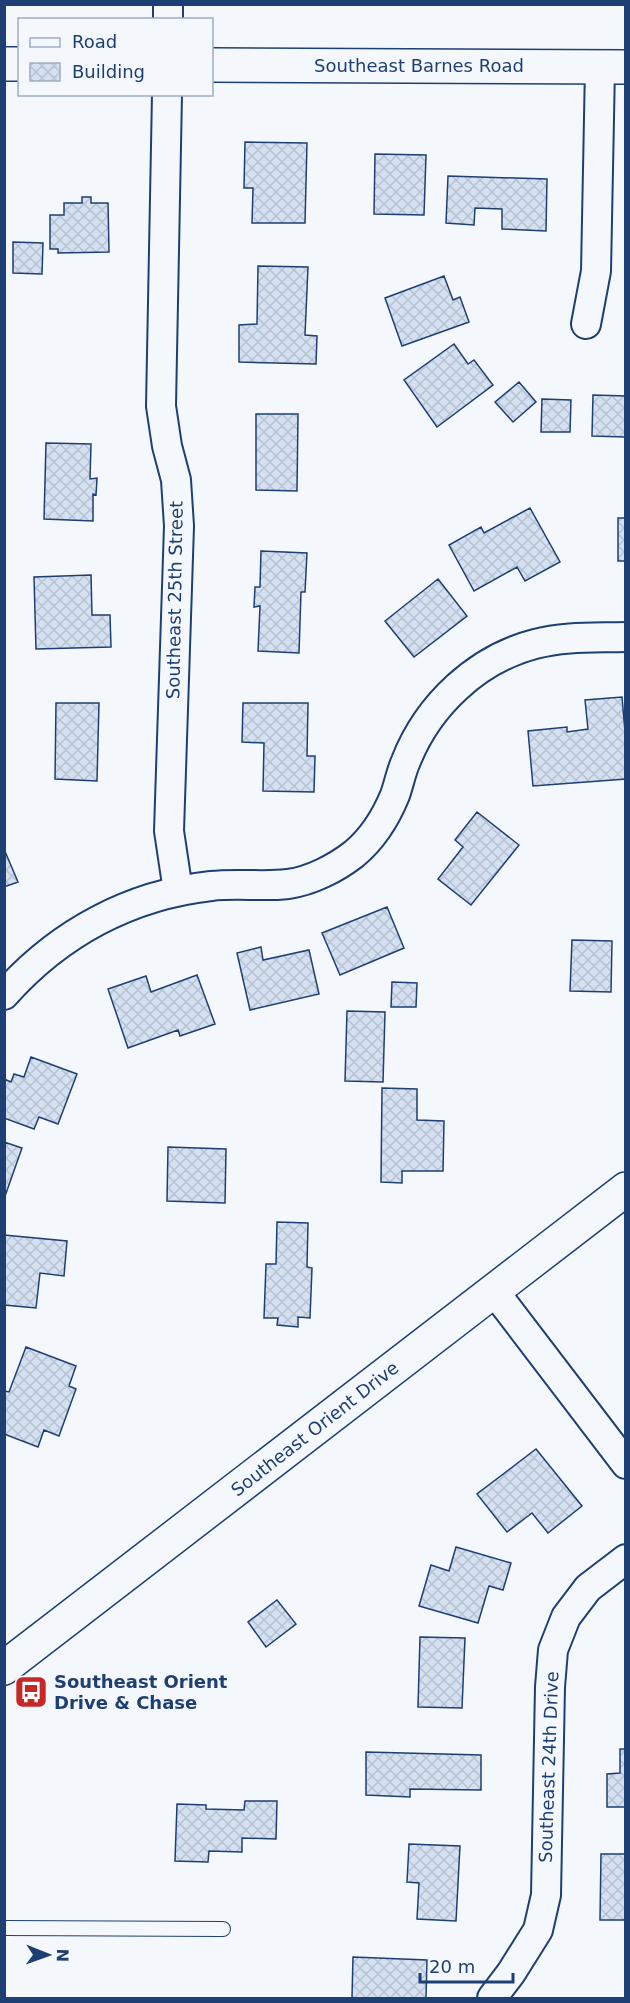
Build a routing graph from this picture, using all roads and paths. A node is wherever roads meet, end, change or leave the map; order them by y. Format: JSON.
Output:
{"nodes":[{"id":1,"x":213,"y":65,"type":"edge"},
{"id":2,"x":613,"y":67,"type":"edge"},
{"id":3,"x":167,"y":96,"type":"edge"},
{"id":4,"x":586,"y":324,"type":"dead end"},
{"id":5,"x":626,"y":637,"type":"edge"},
{"id":6,"x":178,"y":891,"type":"junction"},
{"id":7,"x":4,"y":995,"type":"edge"},
{"id":8,"x":626,"y":1189,"type":"edge"},
{"id":9,"x":494,"y":1291,"type":"junction"},
{"id":10,"x":626,"y":1464,"type":"edge"},
{"id":11,"x":626,"y":1559,"type":"edge"},
{"id":12,"x":4,"y":1668,"type":"edge"},
{"id":13,"x":4,"y":1928,"type":"edge"},
{"id":14,"x":223,"y":1929,"type":"dead end"},
{"id":15,"x":492,"y":1998,"type":"edge"}],
"edges":[{"from":1,"to":2,"type":"main road","name":"Southeast Barnes Road"},
{"from":2,"to":4,"type":"street"},
{"from":3,"to":6,"type":"street","name":"Southeast 25th Street"},
{"from":5,"to":6,"type":"street"},
{"from":6,"to":7,"type":"street"},
{"from":8,"to":9,"type":"main road","name":"Southeast Orient Drive"},
{"from":9,"to":10,"type":"street"},
{"from":9,"to":12,"type":"main road","name":"Southeast Orient Drive"},
{"from":11,"to":15,"type":"street","name":"Southeast 24th Drive"},
{"from":13,"to":14,"type":"lane"}]}
